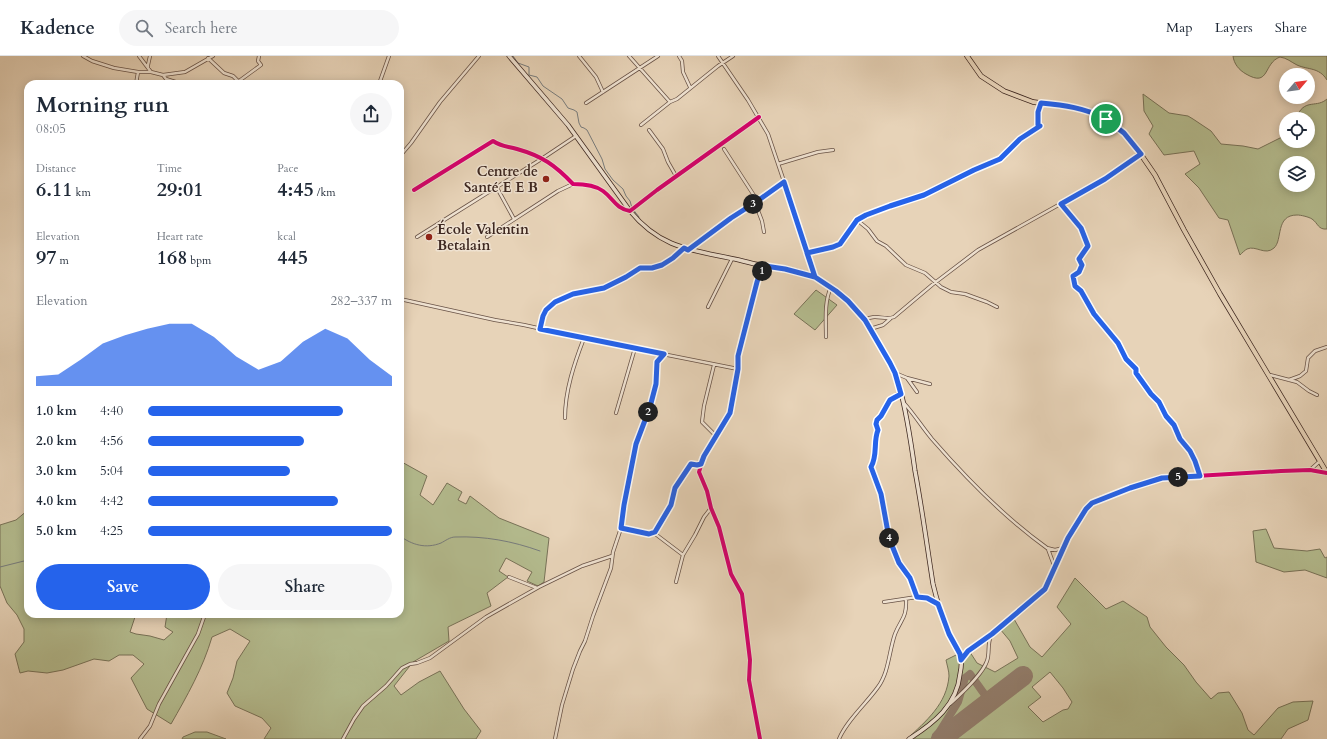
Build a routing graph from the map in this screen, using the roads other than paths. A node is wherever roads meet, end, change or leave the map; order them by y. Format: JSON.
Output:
{"nodes":[{"id":1,"x":83,"y":56,"type":"edge"},
{"id":2,"x":139,"y":56,"type":"edge"},
{"id":3,"x":150,"y":56,"type":"edge"},
{"id":4,"x":213,"y":56,"type":"edge"},
{"id":5,"x":259,"y":56,"type":"edge"},
{"id":6,"x":388,"y":56,"type":"edge"},
{"id":7,"x":479,"y":56,"type":"edge"},
{"id":8,"x":509,"y":56,"type":"edge"},
{"id":9,"x":579,"y":56,"type":"edge"},
{"id":10,"x":629,"y":56,"type":"edge"},
{"id":11,"x":658,"y":56,"type":"edge"},
{"id":12,"x":679,"y":56,"type":"edge"},
{"id":13,"x":718,"y":56,"type":"edge"},
{"id":14,"x":733,"y":56,"type":"edge"},
{"id":15,"x":967,"y":56,"type":"edge"},
{"id":16,"x":208,"y":58,"type":"junction"},
{"id":17,"x":724,"y":63,"type":"junction"},
{"id":18,"x":640,"y":68,"type":"junction"},
{"id":19,"x":150,"y":71,"type":"junction"},
{"id":20,"x":138,"y":72,"type":"junction"},
{"id":21,"x":163,"y":75,"type":"junction"},
{"id":22,"x":137,"y":80,"type":"edge"},
{"id":23,"x":169,"y":80,"type":"edge"},
{"id":24,"x":238,"y":80,"type":"edge"},
{"id":25,"x":242,"y":80,"type":"edge"},
{"id":26,"x":380,"y":80,"type":"edge"},
{"id":27,"x":690,"y":87,"type":"junction"},
{"id":28,"x":603,"y":92,"type":"junction"},
{"id":29,"x":670,"y":102,"type":"junction"},
{"id":30,"x":586,"y":103,"type":"dead end"},
{"id":31,"x":1041,"y":103,"type":"junction"},
{"id":32,"x":759,"y":118,"type":"junction"},
{"id":33,"x":641,"y":125,"type":"dead end"},
{"id":34,"x":649,"y":130,"type":"dead end"},
{"id":35,"x":576,"y":135,"type":"junction"},
{"id":36,"x":724,"y":149,"type":"dead end"},
{"id":37,"x":833,"y":150,"type":"dead end"},
{"id":38,"x":404,"y":151,"type":"edge"},
{"id":39,"x":1141,"y":154,"type":"junction"},
{"id":40,"x":543,"y":158,"type":"junction"},
{"id":41,"x":778,"y":164,"type":"junction"},
{"id":42,"x":676,"y":176,"type":"junction"},
{"id":43,"x":784,"y":182,"type":"junction"},
{"id":44,"x":573,"y":184,"type":"junction"},
{"id":45,"x":496,"y":186,"type":"junction"},
{"id":46,"x":414,"y":190,"type":"dead end"},
{"id":47,"x":756,"y":202,"type":"junction"},
{"id":48,"x":1061,"y":204,"type":"junction"},
{"id":49,"x":632,"y":210,"type":"junction"},
{"id":50,"x":514,"y":219,"type":"junction"},
{"id":51,"x":857,"y":220,"type":"junction"},
{"id":52,"x":764,"y":232,"type":"dead end"},
{"id":53,"x":417,"y":237,"type":"dead end"},
{"id":54,"x":488,"y":237,"type":"dead end"},
{"id":55,"x":686,"y":249,"type":"junction"},
{"id":56,"x":807,"y":253,"type":"junction"},
{"id":57,"x":732,"y":259,"type":"junction"},
{"id":58,"x":765,"y":266,"type":"junction"},
{"id":59,"x":815,"y":277,"type":"junction"},
{"id":60,"x":935,"y":283,"type":"junction"},
{"id":61,"x":831,"y":287,"type":"junction"},
{"id":62,"x":404,"y":300,"type":"edge"},
{"id":63,"x":708,"y":307,"type":"dead end"},
{"id":64,"x":997,"y":307,"type":"dead end"},
{"id":65,"x":891,"y":319,"type":"junction"},
{"id":66,"x":865,"y":320,"type":"junction"},
{"id":67,"x":540,"y":329,"type":"junction"},
{"id":68,"x":870,"y":329,"type":"junction"},
{"id":69,"x":826,"y":337,"type":"dead end"},
{"id":70,"x":584,"y":338,"type":"junction"},
{"id":71,"x":1327,"y":347,"type":"edge"},
{"id":72,"x":635,"y":348,"type":"junction"},
{"id":73,"x":664,"y":354,"type":"junction"},
{"id":74,"x":714,"y":365,"type":"junction"},
{"id":75,"x":738,"y":369,"type":"junction"},
{"id":76,"x":895,"y":373,"type":"junction"},
{"id":77,"x":1267,"y":374,"type":"junction"},
{"id":78,"x":907,"y":378,"type":"junction"},
{"id":79,"x":1289,"y":380,"type":"junction"},
{"id":80,"x":930,"y":384,"type":"dead end"},
{"id":81,"x":917,"y":392,"type":"dead end"},
{"id":82,"x":901,"y":394,"type":"junction"},
{"id":83,"x":1317,"y":395,"type":"dead end"},
{"id":84,"x":903,"y":402,"type":"junction"},
{"id":85,"x":616,"y":413,"type":"dead end"},
{"id":86,"x":565,"y":418,"type":"dead end"},
{"id":87,"x":716,"y":436,"type":"junction"},
{"id":88,"x":1320,"y":461,"type":"junction"},
{"id":89,"x":701,"y":464,"type":"junction"},
{"id":90,"x":1310,"y":470,"type":"junction"},
{"id":91,"x":1327,"y":473,"type":"edge"},
{"id":92,"x":1200,"y":476,"type":"junction"},
{"id":93,"x":711,"y":508,"type":"junction"},
{"id":94,"x":621,"y":528,"type":"junction"},
{"id":95,"x":654,"y":533,"type":"junction"},
{"id":96,"x":1047,"y":548,"type":"junction"},
{"id":97,"x":1063,"y":548,"type":"junction"},
{"id":98,"x":683,"y":555,"type":"junction"},
{"id":99,"x":612,"y":556,"type":"junction"},
{"id":100,"x":1055,"y":568,"type":"junction"},
{"id":101,"x":509,"y":577,"type":"dead end"},
{"id":102,"x":676,"y":582,"type":"dead end"},
{"id":103,"x":537,"y":588,"type":"junction"},
{"id":104,"x":917,"y":597,"type":"junction"},
{"id":105,"x":906,"y":599,"type":"junction"},
{"id":106,"x":884,"y":602,"type":"dead end"},
{"id":107,"x":938,"y":604,"type":"junction"},
{"id":108,"x":204,"y":618,"type":"edge"},
{"id":109,"x":992,"y":634,"type":"junction"},
{"id":110,"x":961,"y":660,"type":"junction"},
{"id":111,"x":950,"y":704,"type":"junction"},
{"id":112,"x":140,"y":739,"type":"edge"},
{"id":113,"x":343,"y":739,"type":"edge"},
{"id":114,"x":555,"y":739,"type":"edge"},
{"id":115,"x":760,"y":739,"type":"edge"},
{"id":116,"x":839,"y":739,"type":"edge"},
{"id":117,"x":909,"y":739,"type":"edge"}],
"edges":[{"from":1,"to":20,"type":"street"},
{"from":2,"to":19,"type":"street"},
{"from":3,"to":19,"type":"street"},
{"from":4,"to":16,"type":"street"},
{"from":5,"to":25,"type":"street"},
{"from":6,"to":26,"type":"street"},
{"from":7,"to":38,"type":"street"},
{"from":8,"to":35,"type":"main road"},
{"from":9,"to":28,"type":"street"},
{"from":10,"to":18,"type":"street"},
{"from":11,"to":18,"type":"street"},
{"from":12,"to":27,"type":"street"},
{"from":13,"to":17,"type":"street"},
{"from":14,"to":17,"type":"street"},
{"from":15,"to":31,"type":"main road"},
{"from":16,"to":21,"type":"street"},
{"from":16,"to":24,"type":"street"},
{"from":17,"to":27,"type":"street"},
{"from":17,"to":32,"type":"street"},
{"from":18,"to":28,"type":"street"},
{"from":18,"to":29,"type":"street"},
{"from":19,"to":20,"type":"street"},
{"from":19,"to":21,"type":"street"},
{"from":20,"to":22,"type":"street"},
{"from":21,"to":23,"type":"street"},
{"from":27,"to":29,"type":"street"},
{"from":28,"to":30,"type":"street"},
{"from":29,"to":33,"type":"street"},
{"from":31,"to":39,"type":"main road"},
{"from":31,"to":51,"type":"street"},
{"from":32,"to":41,"type":"street"},
{"from":32,"to":42,"type":"street"},
{"from":34,"to":42,"type":"street"},
{"from":35,"to":40,"type":"street"},
{"from":35,"to":49,"type":"main road"},
{"from":36,"to":47,"type":"street"},
{"from":37,"to":41,"type":"street"},
{"from":39,"to":48,"type":"street"},
{"from":39,"to":77,"type":"main road"},
{"from":40,"to":44,"type":"street"},
{"from":40,"to":45,"type":"street"},
{"from":40,"to":46,"type":"street"},
{"from":41,"to":43,"type":"street"},
{"from":42,"to":49,"type":"street"},
{"from":43,"to":47,"type":"street"},
{"from":43,"to":56,"type":"street"},
{"from":44,"to":49,"type":"street"},
{"from":44,"to":50,"type":"street"},
{"from":45,"to":50,"type":"street"},
{"from":45,"to":53,"type":"street"},
{"from":47,"to":52,"type":"street"},
{"from":47,"to":55,"type":"street"},
{"from":48,"to":60,"type":"street"},
{"from":48,"to":92,"type":"street"},
{"from":49,"to":55,"type":"main road"},
{"from":50,"to":54,"type":"street"},
{"from":51,"to":56,"type":"street"},
{"from":51,"to":60,"type":"street"},
{"from":55,"to":57,"type":"main road"},
{"from":55,"to":67,"type":"street"},
{"from":56,"to":59,"type":"street"},
{"from":57,"to":58,"type":"main road"},
{"from":57,"to":63,"type":"street"},
{"from":58,"to":59,"type":"main road"},
{"from":58,"to":75,"type":"street"},
{"from":59,"to":61,"type":"main road"},
{"from":60,"to":64,"type":"street"},
{"from":60,"to":65,"type":"street"},
{"from":61,"to":66,"type":"main road"},
{"from":61,"to":69,"type":"street"},
{"from":62,"to":67,"type":"street"},
{"from":65,"to":66,"type":"street"},
{"from":65,"to":68,"type":"street"},
{"from":66,"to":68,"type":"main road"},
{"from":67,"to":70,"type":"street"},
{"from":68,"to":76,"type":"main road"},
{"from":70,"to":72,"type":"street"},
{"from":70,"to":86,"type":"street"},
{"from":71,"to":79,"type":"street"},
{"from":72,"to":73,"type":"street"},
{"from":72,"to":85,"type":"street"},
{"from":73,"to":74,"type":"street"},
{"from":73,"to":94,"type":"street"},
{"from":74,"to":75,"type":"street"},
{"from":74,"to":87,"type":"street"},
{"from":75,"to":87,"type":"street"},
{"from":76,"to":78,"type":"street"},
{"from":76,"to":82,"type":"main road"},
{"from":77,"to":79,"type":"street"},
{"from":77,"to":88,"type":"main road"},
{"from":78,"to":80,"type":"street"},
{"from":78,"to":81,"type":"street"},
{"from":79,"to":83,"type":"street"},
{"from":82,"to":84,"type":"main road"},
{"from":82,"to":104,"type":"street"},
{"from":84,"to":96,"type":"street"},
{"from":84,"to":107,"type":"main road"},
{"from":87,"to":89,"type":"street"},
{"from":88,"to":90,"type":"street"},
{"from":88,"to":91,"type":"main road"},
{"from":89,"to":93,"type":"street"},
{"from":89,"to":95,"type":"street"},
{"from":90,"to":91,"type":"street"},
{"from":90,"to":92,"type":"street"},
{"from":92,"to":97,"type":"street"},
{"from":93,"to":98,"type":"street"},
{"from":93,"to":115,"type":"street"},
{"from":94,"to":95,"type":"street"},
{"from":94,"to":99,"type":"street"},
{"from":95,"to":98,"type":"street"},
{"from":96,"to":97,"type":"street"},
{"from":96,"to":100,"type":"street"},
{"from":97,"to":100,"type":"street"},
{"from":98,"to":102,"type":"street"},
{"from":99,"to":103,"type":"street"},
{"from":99,"to":114,"type":"street"},
{"from":100,"to":109,"type":"street"},
{"from":101,"to":103,"type":"street"},
{"from":103,"to":113,"type":"street"},
{"from":104,"to":105,"type":"street"},
{"from":104,"to":107,"type":"street"},
{"from":105,"to":106,"type":"street"},
{"from":105,"to":116,"type":"street"},
{"from":107,"to":110,"type":"main road"},
{"from":108,"to":112,"type":"street"},
{"from":109,"to":110,"type":"street"},
{"from":109,"to":111,"type":"street"},
{"from":110,"to":111,"type":"main road"},
{"from":111,"to":117,"type":"main road"}]}
